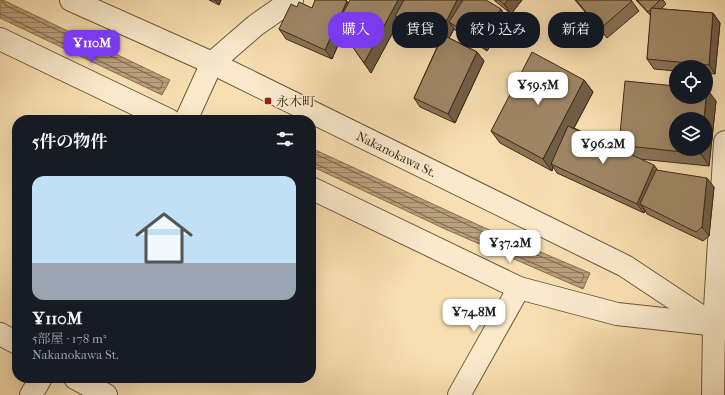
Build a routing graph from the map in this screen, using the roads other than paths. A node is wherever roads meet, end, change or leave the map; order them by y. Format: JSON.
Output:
{"nodes":[{"id":1,"x":70,"y":0,"type":"edge"},
{"id":2,"x":292,"y":0,"type":"edge"},
{"id":3,"x":0,"y":39,"type":"edge"},
{"id":4,"x":212,"y":62,"type":"junction"},
{"id":5,"x":159,"y":115,"type":"edge"},
{"id":6,"x":188,"y":115,"type":"edge"},
{"id":7,"x":725,"y":142,"type":"edge"},
{"id":8,"x":316,"y":190,"type":"edge"},
{"id":9,"x":519,"y":288,"type":"junction"},
{"id":10,"x":720,"y":327,"type":"edge"},
{"id":11,"x":0,"y":334,"type":"edge"},
{"id":12,"x":12,"y":340,"type":"edge"},
{"id":13,"x":38,"y":383,"type":"edge"},
{"id":14,"x":84,"y":383,"type":"edge"},
{"id":15,"x":31,"y":395,"type":"edge"},
{"id":16,"x":106,"y":395,"type":"edge"},
{"id":17,"x":458,"y":395,"type":"edge"},
{"id":18,"x":713,"y":395,"type":"edge"}],
"edges":[{"from":1,"to":4,"type":"street","name":"Nakanokawa St."},
{"from":2,"to":4,"type":"street"},
{"from":3,"to":5,"type":"street"},
{"from":4,"to":6,"type":"street"},
{"from":4,"to":10,"type":"street","name":"Nakanokawa St."},
{"from":7,"to":10,"type":"street"},
{"from":8,"to":9,"type":"street"},
{"from":9,"to":10,"type":"street"},
{"from":9,"to":17,"type":"street"},
{"from":10,"to":18,"type":"street"},
{"from":11,"to":12,"type":"street"},
{"from":13,"to":15,"type":"street"},
{"from":14,"to":16,"type":"street"}]}
